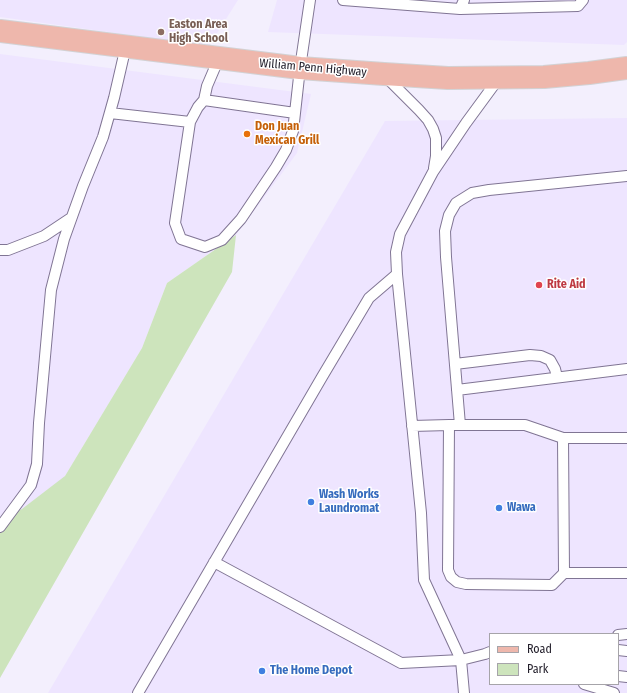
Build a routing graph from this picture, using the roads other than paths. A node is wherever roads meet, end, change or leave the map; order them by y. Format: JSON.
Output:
{"nodes":[{"id":1,"x":310,"y":0,"type":"edge"},
{"id":2,"x":343,"y":0,"type":"edge"},
{"id":3,"x":583,"y":0,"type":"edge"},
{"id":4,"x":462,"y":4,"type":"edge"},
{"id":5,"x":0,"y":30,"type":"edge"},
{"id":6,"x":126,"y":46,"type":"junction"},
{"id":7,"x":219,"y":58,"type":"junction"},
{"id":8,"x":300,"y":68,"type":"junction"},
{"id":9,"x":627,"y":68,"type":"edge"},
{"id":10,"x":384,"y":74,"type":"junction"},
{"id":11,"x":499,"y":78,"type":"junction"},
{"id":12,"x":204,"y":100,"type":"junction"},
{"id":13,"x":295,"y":112,"type":"junction"},
{"id":14,"x":110,"y":113,"type":"junction"},
{"id":15,"x":190,"y":122,"type":"junction"},
{"id":16,"x":433,"y":172,"type":"junction"},
{"id":17,"x":627,"y":176,"type":"edge"},
{"id":18,"x":71,"y":218,"type":"junction"},
{"id":19,"x":0,"y":250,"type":"edge"},
{"id":20,"x":397,"y":274,"type":"junction"},
{"id":21,"x":455,"y":364,"type":"junction"},
{"id":22,"x":627,"y":369,"type":"edge"},
{"id":23,"x":557,"y":377,"type":"junction"},
{"id":24,"x":457,"y":390,"type":"junction"},
{"id":25,"x":449,"y":425,"type":"junction"},
{"id":26,"x":460,"y":425,"type":"junction"},
{"id":27,"x":412,"y":426,"type":"junction"},
{"id":28,"x":563,"y":438,"type":"junction"},
{"id":29,"x":627,"y":438,"type":"edge"},
{"id":30,"x":0,"y":527,"type":"edge"},
{"id":31,"x":214,"y":562,"type":"junction"},
{"id":32,"x":627,"y":572,"type":"edge"},
{"id":33,"x":564,"y":573,"type":"junction"},
{"id":34,"x":488,"y":654,"type":"edge"},
{"id":35,"x":461,"y":660,"type":"junction"},
{"id":36,"x":587,"y":685,"type":"edge"},
{"id":37,"x":138,"y":693,"type":"edge"},
{"id":38,"x":464,"y":693,"type":"edge"},
{"id":39,"x":614,"y":693,"type":"edge"}],
"edges":[{"from":1,"to":8,"type":"lane"},
{"from":2,"to":4,"type":"lane"},
{"from":3,"to":4,"type":"lane"},
{"from":5,"to":6,"type":"main road","name":"William Penn Highway"},
{"from":6,"to":7,"type":"main road","name":"William Penn Highway"},
{"from":6,"to":14,"type":"lane"},
{"from":7,"to":8,"type":"main road","name":"William Penn Highway"},
{"from":7,"to":12,"type":"lane"},
{"from":8,"to":10,"type":"main road","name":"William Penn Highway"},
{"from":8,"to":13,"type":"lane"},
{"from":9,"to":11,"type":"main road","name":"William Penn Highway"},
{"from":10,"to":11,"type":"main road","name":"William Penn Highway"},
{"from":10,"to":16,"type":"lane"},
{"from":11,"to":16,"type":"lane"},
{"from":12,"to":13,"type":"lane"},
{"from":12,"to":15,"type":"lane"},
{"from":13,"to":15,"type":"lane"},
{"from":14,"to":15,"type":"lane"},
{"from":14,"to":18,"type":"lane"},
{"from":16,"to":20,"type":"lane"},
{"from":17,"to":21,"type":"lane"},
{"from":18,"to":19,"type":"lane"},
{"from":18,"to":30,"type":"lane"},
{"from":20,"to":27,"type":"lane"},
{"from":20,"to":31,"type":"lane"},
{"from":21,"to":23,"type":"lane"},
{"from":21,"to":24,"type":"lane"},
{"from":22,"to":23,"type":"lane"},
{"from":23,"to":24,"type":"lane"},
{"from":24,"to":26,"type":"lane"},
{"from":25,"to":26,"type":"lane"},
{"from":25,"to":27,"type":"lane"},
{"from":25,"to":33,"type":"lane"},
{"from":26,"to":28,"type":"lane"},
{"from":27,"to":35,"type":"lane"},
{"from":28,"to":29,"type":"lane"},
{"from":28,"to":33,"type":"lane"},
{"from":31,"to":35,"type":"lane"},
{"from":31,"to":37,"type":"lane"},
{"from":32,"to":33,"type":"lane"},
{"from":34,"to":35,"type":"lane"},
{"from":35,"to":38,"type":"lane"},
{"from":36,"to":39,"type":"lane"}]}
